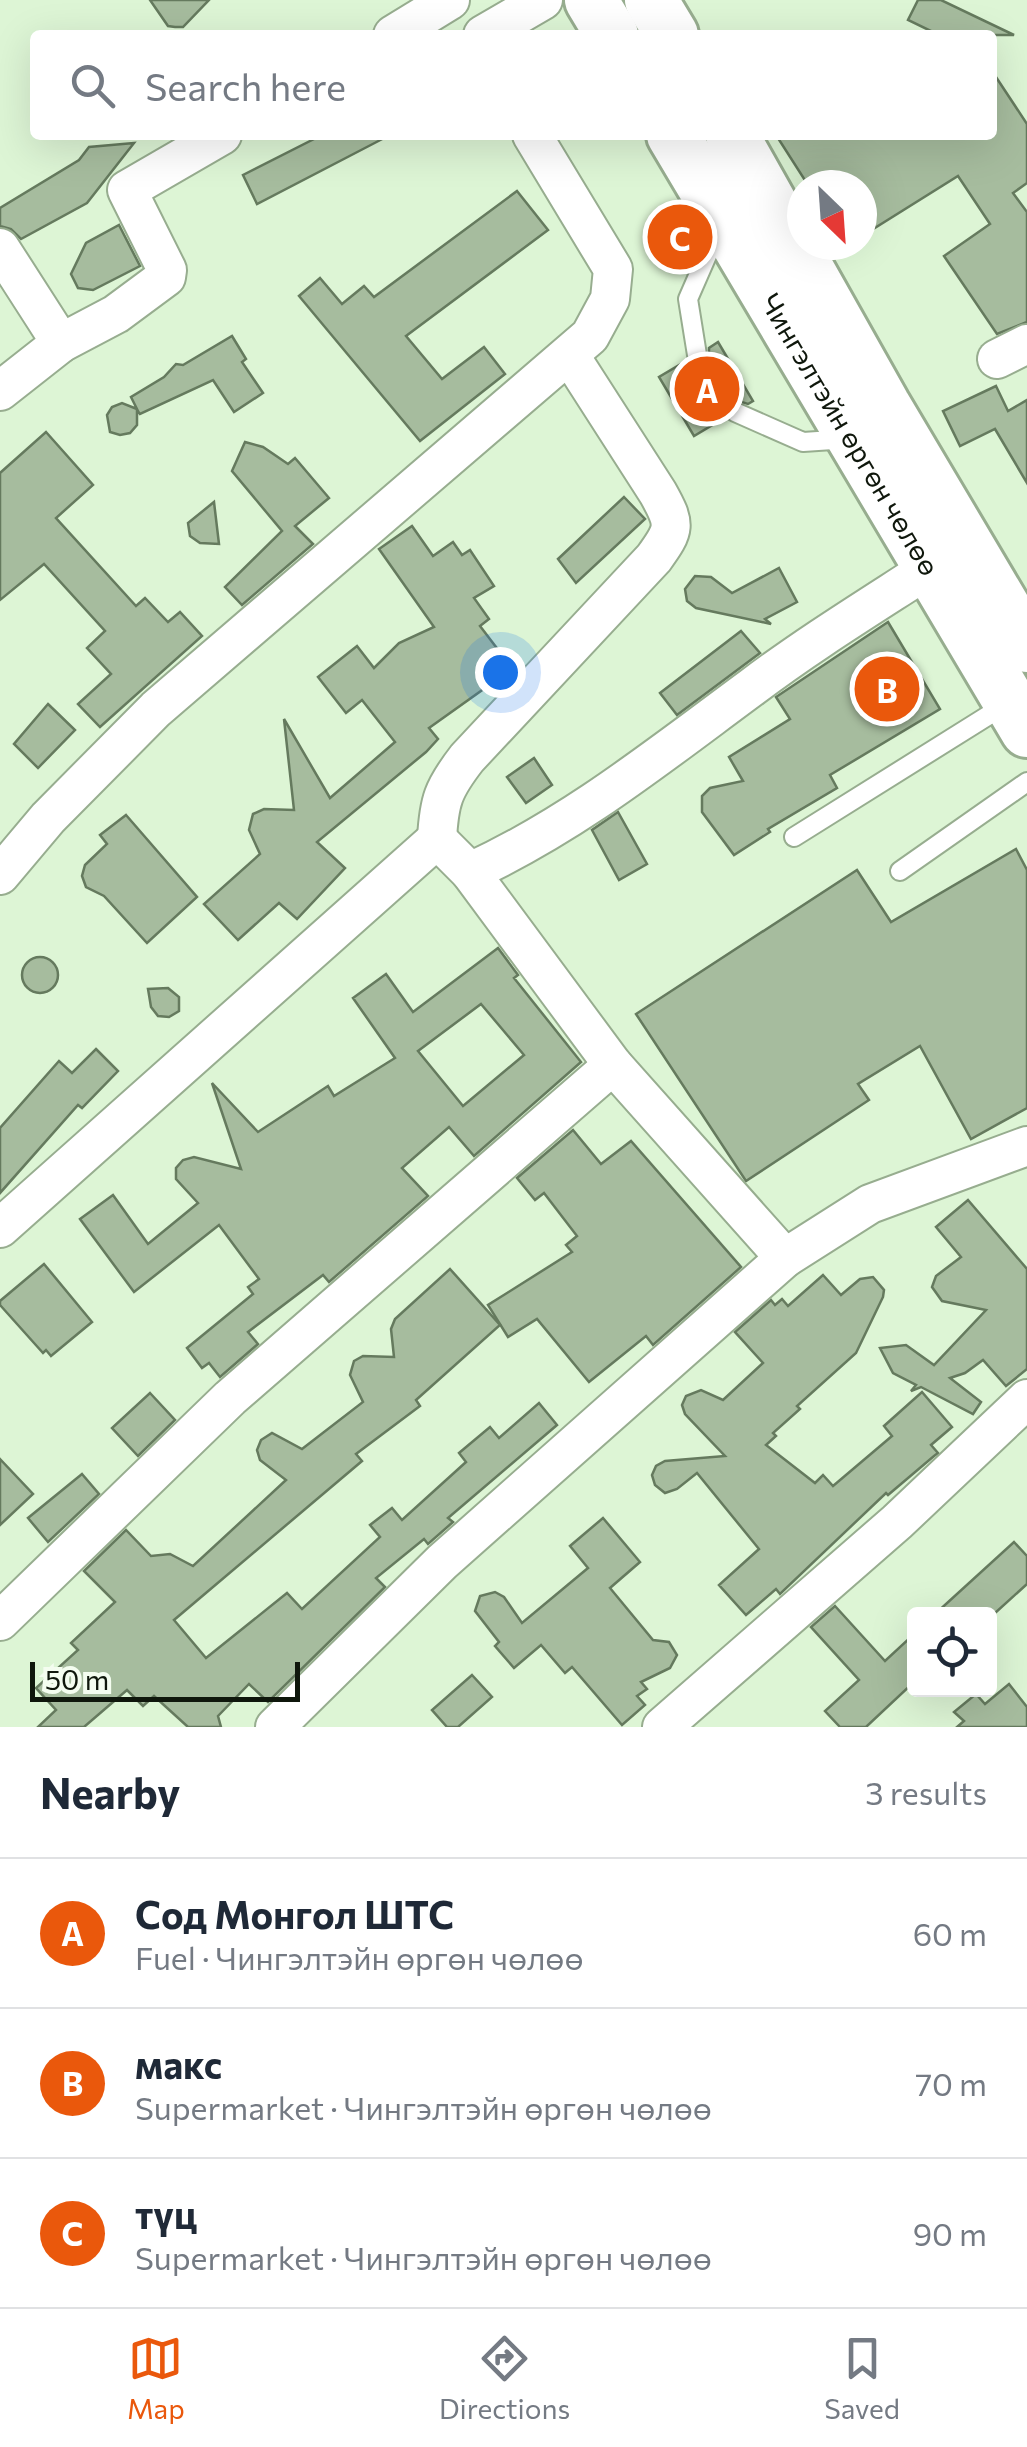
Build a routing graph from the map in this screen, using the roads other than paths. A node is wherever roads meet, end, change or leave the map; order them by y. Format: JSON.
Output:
{"nodes":[{"id":1,"x":543,"y":0,"type":"edge"},
{"id":2,"x":591,"y":0,"type":"edge"},
{"id":3,"x":651,"y":0,"type":"edge"},
{"id":4,"x":451,"y":1,"type":"edge"},
{"id":5,"x":402,"y":30,"type":"edge"},
{"id":6,"x":468,"y":30,"type":"edge"},
{"id":7,"x":491,"y":30,"type":"edge"},
{"id":8,"x":609,"y":30,"type":"edge"},
{"id":9,"x":669,"y":30,"type":"edge"},
{"id":10,"x":213,"y":140,"type":"edge"},
{"id":11,"x":535,"y":140,"type":"edge"},
{"id":12,"x":676,"y":140,"type":"edge"},
{"id":13,"x":735,"y":140,"type":"edge"},
{"id":14,"x":723,"y":218,"type":"junction"},
{"id":15,"x":0,"y":248,"type":"edge"},
{"id":16,"x":61,"y":343,"type":"junction"},
{"id":17,"x":696,"y":355,"type":"dead end"},
{"id":18,"x":570,"y":356,"type":"junction"},
{"id":19,"x":0,"y":391,"type":"edge"},
{"id":20,"x":735,"y":412,"type":"dead end"},
{"id":21,"x":853,"y":438,"type":"junction"},
{"id":22,"x":931,"y":567,"type":"junction"},
{"id":23,"x":1027,"y":646,"type":"edge"},
{"id":24,"x":1018,"y":717,"type":"edge"},
{"id":25,"x":1027,"y":782,"type":"edge"},
{"id":26,"x":794,"y":837,"type":"dead end"},
{"id":27,"x":436,"y":840,"type":"junction"},
{"id":28,"x":900,"y":871,"type":"dead end"},
{"id":29,"x":470,"y":872,"type":"junction"},
{"id":30,"x":0,"y":875,"type":"edge"},
{"id":31,"x":613,"y":1065,"type":"junction"},
{"id":32,"x":1027,"y":1146,"type":"edge"},
{"id":33,"x":0,"y":1228,"type":"edge"},
{"id":34,"x":785,"y":1258,"type":"junction"},
{"id":35,"x":1027,"y":1400,"type":"edge"},
{"id":36,"x":0,"y":1622,"type":"edge"},
{"id":37,"x":275,"y":1727,"type":"edge"},
{"id":38,"x":662,"y":1727,"type":"edge"}],
"edges":[{"from":1,"to":7,"type":"street"},
{"from":2,"to":8,"type":"main road"},
{"from":3,"to":9,"type":"main road"},
{"from":4,"to":5,"type":"street"},
{"from":4,"to":6,"type":"street"},
{"from":10,"to":16,"type":"street"},
{"from":11,"to":18,"type":"street"},
{"from":12,"to":14,"type":"main road","name":"Чингэлтэйн өргөн чөлөө"},
{"from":13,"to":23,"type":"main road","name":"Чингэлтэйн өргөн чөлөө"},
{"from":14,"to":17,"type":"lane"},
{"from":14,"to":21,"type":"main road","name":"Чингэлтэйн өргөн чөлөө"},
{"from":15,"to":16,"type":"street"},
{"from":16,"to":19,"type":"street"},
{"from":18,"to":27,"type":"street"},
{"from":18,"to":30,"type":"street"},
{"from":20,"to":21,"type":"lane"},
{"from":21,"to":22,"type":"main road","name":"Чингэлтэйн өргөн чөлөө"},
{"from":22,"to":24,"type":"main road","name":"Чингэлтэйн өргөн чөлөө"},
{"from":22,"to":29,"type":"street"},
{"from":24,"to":26,"type":"lane"},
{"from":25,"to":28,"type":"lane"},
{"from":27,"to":29,"type":"street"},
{"from":27,"to":33,"type":"street"},
{"from":29,"to":31,"type":"street"},
{"from":31,"to":34,"type":"street"},
{"from":31,"to":36,"type":"street"},
{"from":32,"to":34,"type":"street"},
{"from":34,"to":37,"type":"street"},
{"from":35,"to":38,"type":"street"}]}
